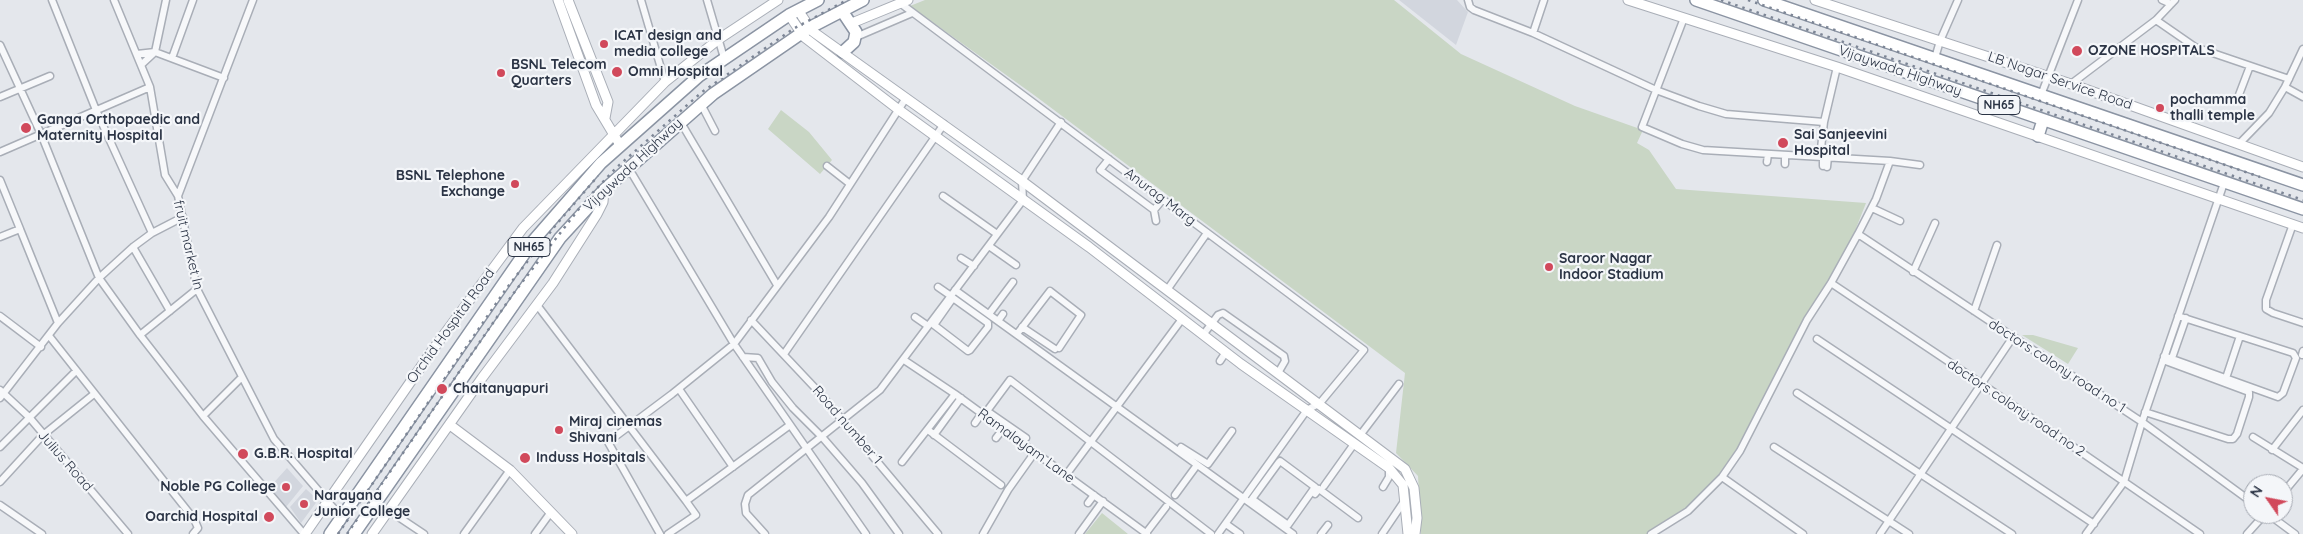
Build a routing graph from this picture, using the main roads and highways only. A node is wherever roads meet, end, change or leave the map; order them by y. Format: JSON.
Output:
{"nodes":[{"id":1,"x":818,"y":0,"type":"edge"},
{"id":2,"x":863,"y":0,"type":"edge"},
{"id":3,"x":1696,"y":0,"type":"edge"},
{"id":4,"x":1764,"y":0,"type":"edge"},
{"id":5,"x":842,"y":11,"type":"junction"},
{"id":6,"x":1868,"y":36,"type":"junction"},
{"id":7,"x":843,"y":52,"type":"road end"},
{"id":8,"x":1860,"y":57,"type":"junction"},
{"id":9,"x":2043,"y":120,"type":"junction"},
{"id":10,"x":2038,"y":136,"type":"road end"},
{"id":11,"x":2303,"y":185,"type":"edge"},
{"id":12,"x":2303,"y":210,"type":"edge"},
{"id":13,"x":330,"y":534,"type":"edge"},
{"id":14,"x":354,"y":534,"type":"edge"}],
"edges":[{"from":1,"to":13,"type":"highway","name":"Vijaywada Highway","number":"NH65"},
{"from":2,"to":5,"type":"highway","name":"Vijaywada Highway","number":"NH65"},
{"from":3,"to":8,"type":"highway","name":"Vijaywada Highway","number":"NH65"},
{"from":4,"to":6,"type":"highway","name":"Vijaywada Highway","number":"NH65"},
{"from":5,"to":7,"type":"highway"},
{"from":5,"to":14,"type":"highway","name":"Vijaywada Highway","number":"NH65"},
{"from":6,"to":8,"type":"highway"},
{"from":6,"to":11,"type":"highway","name":"Vijaywada Highway","number":"NH65"},
{"from":8,"to":9,"type":"highway","name":"Vijaywada Highway","number":"NH65"},
{"from":9,"to":10,"type":"highway"},
{"from":9,"to":12,"type":"highway","name":"Vijaywada Highway","number":"NH65"}]}
